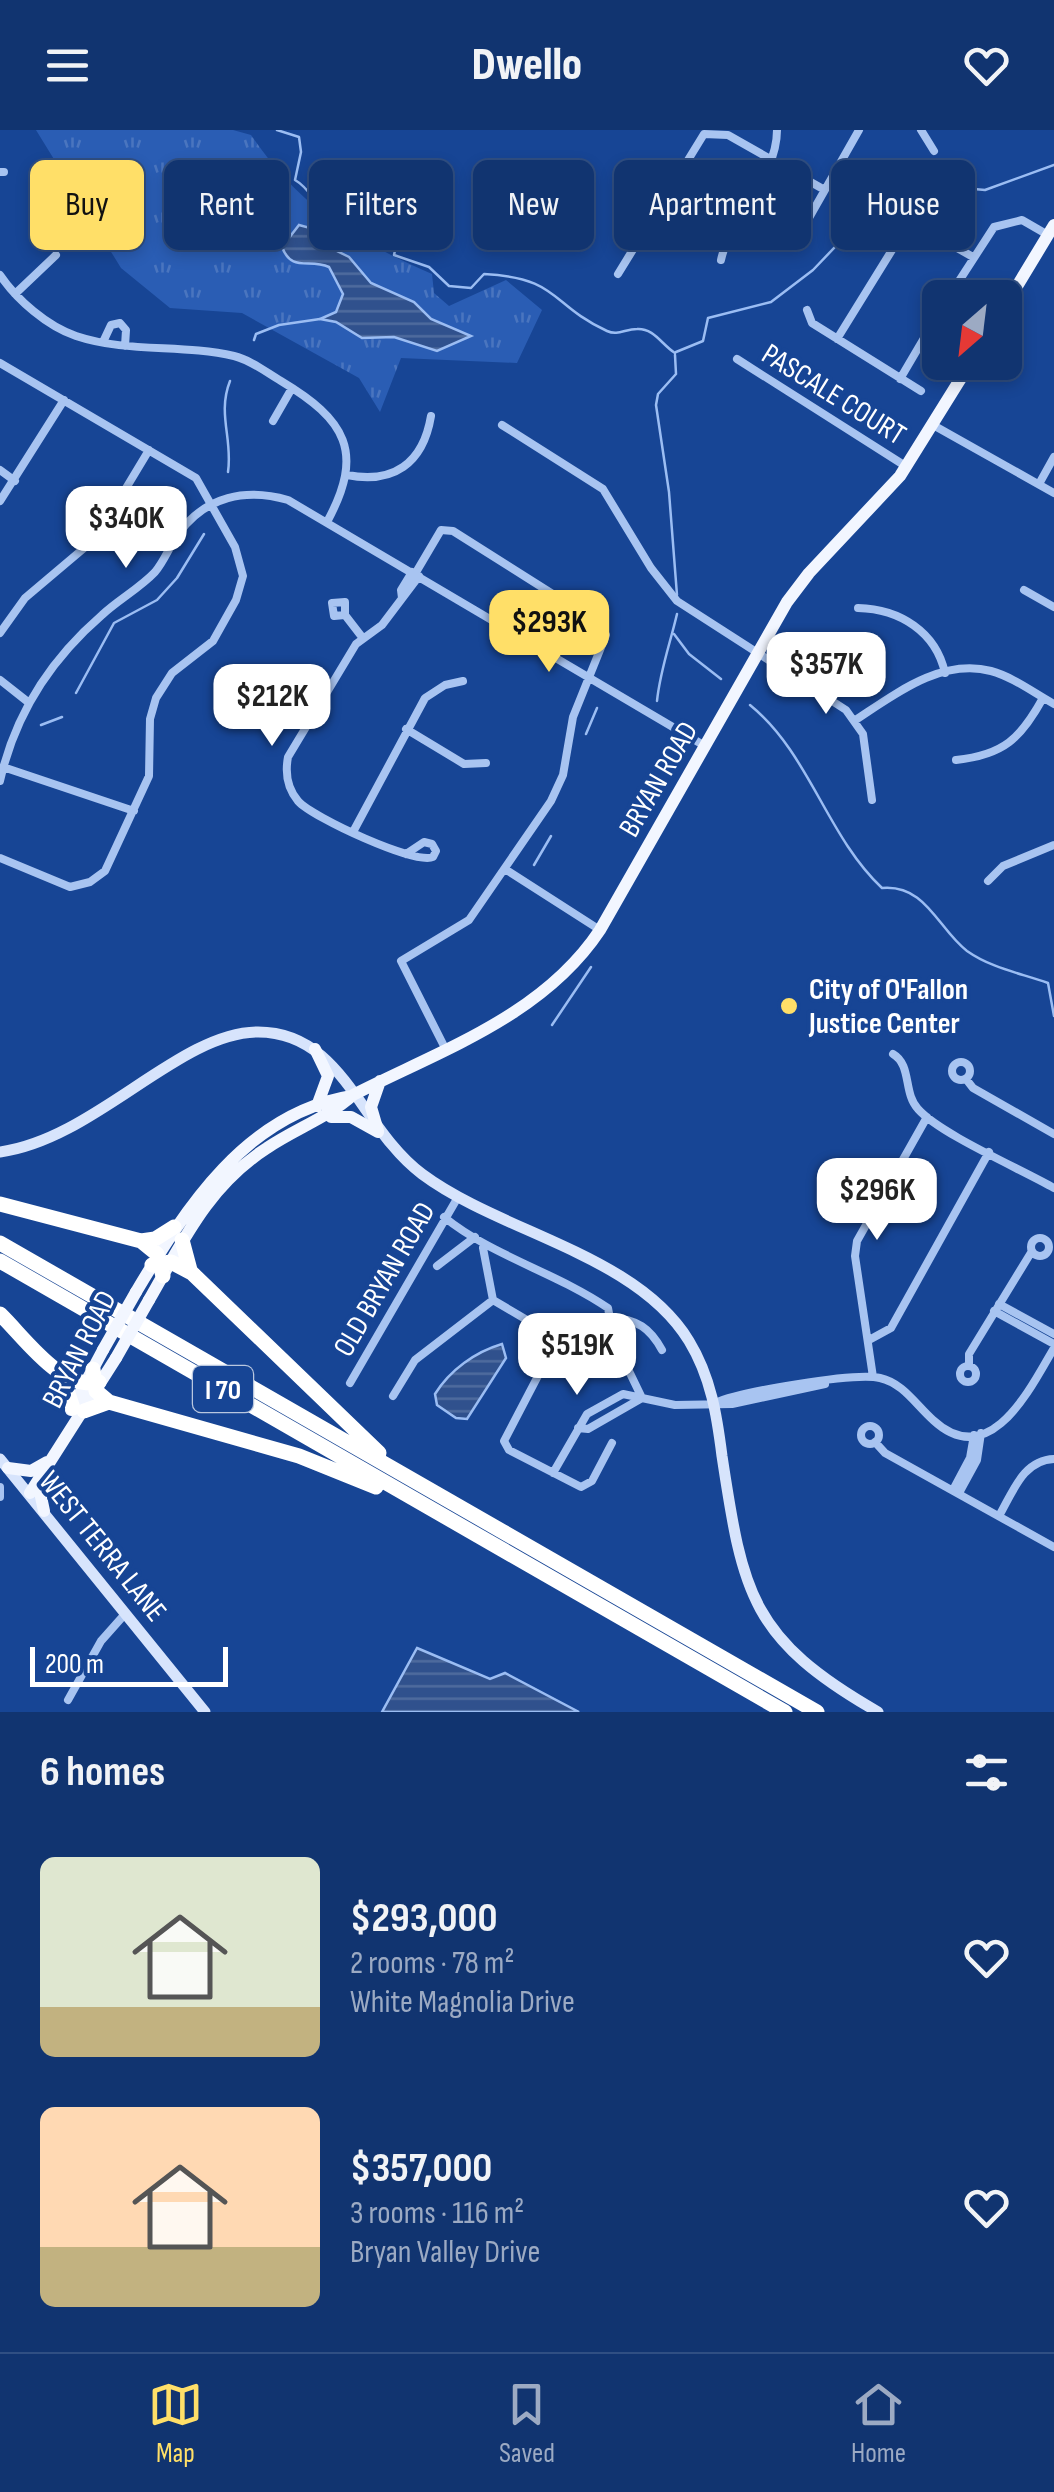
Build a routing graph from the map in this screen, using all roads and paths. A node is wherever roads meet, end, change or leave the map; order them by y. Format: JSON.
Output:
{"nodes":[{"id":1,"x":778,"y":130,"type":"edge"},
{"id":2,"x":859,"y":130,"type":"edge"},
{"id":3,"x":714,"y":131,"type":"edge"},
{"id":4,"x":924,"y":131,"type":"edge"},
{"id":5,"x":701,"y":133,"type":"edge"},
{"id":6,"x":934,"y":151,"type":"dead end"},
{"id":7,"x":773,"y":158,"type":"junction"},
{"id":8,"x":823,"y":189,"type":"junction"},
{"id":9,"x":811,"y":212,"type":"edge"},
{"id":10,"x":1051,"y":230,"type":"edge"},
{"id":11,"x":56,"y":255,"type":"dead end"},
{"id":12,"x":972,"y":257,"type":"junction"},
{"id":13,"x":721,"y":260,"type":"dead end"},
{"id":14,"x":0,"y":274,"type":"edge"},
{"id":15,"x":618,"y":274,"type":"dead end"},
{"id":16,"x":959,"y":280,"type":"edge"},
{"id":17,"x":1021,"y":280,"type":"edge"},
{"id":18,"x":15,"y":294,"type":"junction"},
{"id":19,"x":806,"y":310,"type":"dead end"},
{"id":20,"x":837,"y":339,"type":"junction"},
{"id":21,"x":103,"y":342,"type":"junction"},
{"id":22,"x":922,"y":342,"type":"edge"},
{"id":23,"x":125,"y":346,"type":"junction"},
{"id":24,"x":736,"y":358,"type":"dead end"},
{"id":25,"x":0,"y":363,"type":"edge"},
{"id":26,"x":900,"y":379,"type":"junction"},
{"id":27,"x":959,"y":380,"type":"edge"},
{"id":28,"x":292,"y":388,"type":"junction"},
{"id":29,"x":920,"y":390,"type":"dead end"},
{"id":30,"x":64,"y":400,"type":"junction"},
{"id":31,"x":431,"y":416,"type":"dead end"},
{"id":32,"x":273,"y":421,"type":"dead end"},
{"id":33,"x":502,"y":425,"type":"dead end"},
{"id":34,"x":932,"y":425,"type":"junction"},
{"id":35,"x":149,"y":450,"type":"junction"},
{"id":36,"x":1054,"y":457,"type":"edge"},
{"id":37,"x":907,"y":466,"type":"junction"},
{"id":38,"x":0,"y":470,"type":"edge"},
{"id":39,"x":347,"y":475,"type":"junction"},
{"id":40,"x":16,"y":481,"type":"junction"},
{"id":41,"x":1038,"y":484,"type":"junction"},
{"id":42,"x":1054,"y":493,"type":"edge"},
{"id":43,"x":0,"y":501,"type":"edge"},
{"id":44,"x":211,"y":504,"type":"junction"},
{"id":45,"x":326,"y":522,"type":"junction"},
{"id":46,"x":416,"y":574,"type":"junction"},
{"id":47,"x":1024,"y":590,"type":"dead end"},
{"id":48,"x":1054,"y":606,"type":"edge"},
{"id":49,"x":858,"y":608,"type":"dead end"},
{"id":50,"x":345,"y":615,"type":"dead end"},
{"id":51,"x":0,"y":633,"type":"edge"},
{"id":52,"x":362,"y":637,"type":"junction"},
{"id":53,"x":757,"y":655,"type":"junction"},
{"id":54,"x":946,"y":673,"type":"junction"},
{"id":55,"x":588,"y":676,"type":"junction"},
{"id":56,"x":0,"y":680,"type":"edge"},
{"id":57,"x":463,"y":681,"type":"dead end"},
{"id":58,"x":1043,"y":698,"type":"junction"},
{"id":59,"x":28,"y":702,"type":"junction"},
{"id":60,"x":1054,"y":704,"type":"edge"},
{"id":61,"x":854,"y":721,"type":"junction"},
{"id":62,"x":406,"y":729,"type":"junction"},
{"id":63,"x":705,"y":746,"type":"junction"},
{"id":64,"x":956,"y":760,"type":"dead end"},
{"id":65,"x":486,"y":763,"type":"dead end"},
{"id":66,"x":3,"y":768,"type":"junction"},
{"id":67,"x":0,"y":781,"type":"edge"},
{"id":68,"x":872,"y":800,"type":"dead end"},
{"id":69,"x":134,"y":811,"type":"junction"},
{"id":70,"x":353,"y":832,"type":"junction"},
{"id":71,"x":1054,"y":845,"type":"edge"},
{"id":72,"x":406,"y":854,"type":"dead end"},
{"id":73,"x":0,"y":858,"type":"edge"},
{"id":74,"x":505,"y":870,"type":"junction"},
{"id":75,"x":988,"y":881,"type":"dead end"},
{"id":76,"x":600,"y":930,"type":"junction"},
{"id":77,"x":445,"y":1048,"type":"junction"},
{"id":78,"x":316,"y":1050,"type":"junction"},
{"id":79,"x":893,"y":1054,"type":"dead end"},
{"id":80,"x":966,"y":1079,"type":"dead end"},
{"id":81,"x":380,"y":1081,"type":"junction"},
{"id":82,"x":353,"y":1095,"type":"junction"},
{"id":83,"x":318,"y":1112,"type":"junction"},
{"id":84,"x":927,"y":1117,"type":"junction"},
{"id":85,"x":1054,"y":1119,"type":"edge"},
{"id":86,"x":378,"y":1132,"type":"junction"},
{"id":87,"x":1051,"y":1132,"type":"edge"},
{"id":88,"x":0,"y":1152,"type":"edge"},
{"id":89,"x":989,"y":1152,"type":"junction"},
{"id":90,"x":1054,"y":1188,"type":"edge"},
{"id":91,"x":458,"y":1197,"type":"junction"},
{"id":92,"x":0,"y":1204,"type":"edge"},
{"id":93,"x":444,"y":1217,"type":"junction"},
{"id":94,"x":178,"y":1234,"type":"junction"},
{"id":95,"x":475,"y":1237,"type":"junction"},
{"id":96,"x":141,"y":1241,"type":"junction"},
{"id":97,"x":0,"y":1243,"type":"edge"},
{"id":98,"x":483,"y":1248,"type":"junction"},
{"id":99,"x":1032,"y":1250,"type":"dead end"},
{"id":100,"x":0,"y":1261,"type":"edge"},
{"id":101,"x":161,"y":1264,"type":"junction"},
{"id":102,"x":437,"y":1266,"type":"dead end"},
{"id":103,"x":192,"y":1273,"type":"junction"},
{"id":104,"x":493,"y":1300,"type":"junction"},
{"id":105,"x":996,"y":1307,"type":"junction"},
{"id":106,"x":0,"y":1314,"type":"edge"},
{"id":107,"x":611,"y":1318,"type":"junction"},
{"id":108,"x":1054,"y":1334,"type":"edge"},
{"id":109,"x":613,"y":1335,"type":"junction"},
{"id":110,"x":869,"y":1340,"type":"junction"},
{"id":111,"x":1054,"y":1346,"type":"edge"},
{"id":112,"x":578,"y":1350,"type":"junction"},
{"id":113,"x":662,"y":1350,"type":"dead end"},
{"id":114,"x":969,"y":1366,"type":"dead end"},
{"id":115,"x":60,"y":1372,"type":"junction"},
{"id":116,"x":873,"y":1377,"type":"junction"},
{"id":117,"x":350,"y":1383,"type":"dead end"},
{"id":118,"x":96,"y":1385,"type":"junction"},
{"id":119,"x":393,"y":1396,"type":"dead end"},
{"id":120,"x":642,"y":1398,"type":"junction"},
{"id":121,"x":715,"y":1403,"type":"junction"},
{"id":122,"x":78,"y":1410,"type":"junction"},
{"id":123,"x":578,"y":1428,"type":"junction"},
{"id":124,"x":978,"y":1434,"type":"junction"},
{"id":125,"x":876,"y":1442,"type":"dead end"},
{"id":126,"x":612,"y":1443,"type":"dead end"},
{"id":127,"x":1054,"y":1459,"type":"edge"},
{"id":128,"x":50,"y":1460,"type":"junction"},
{"id":129,"x":4,"y":1464,"type":"edge"},
{"id":130,"x":553,"y":1473,"type":"junction"},
{"id":131,"x":404,"y":1476,"type":"junction"},
{"id":132,"x":0,"y":1487,"type":"edge"},
{"id":133,"x":956,"y":1491,"type":"junction"},
{"id":134,"x":30,"y":1493,"type":"junction"},
{"id":135,"x":0,"y":1497,"type":"edge"},
{"id":136,"x":44,"y":1511,"type":"junction"},
{"id":137,"x":1000,"y":1516,"type":"junction"},
{"id":138,"x":446,"y":1517,"type":"junction"},
{"id":139,"x":1054,"y":1546,"type":"edge"},
{"id":140,"x":126,"y":1614,"type":"junction"},
{"id":141,"x":68,"y":1700,"type":"dead end"},
{"id":142,"x":205,"y":1712,"type":"edge"},
{"id":143,"x":785,"y":1712,"type":"edge"},
{"id":144,"x":817,"y":1712,"type":"edge"},
{"id":145,"x":878,"y":1712,"type":"edge"}],
"edges":[{"from":1,"to":7,"type":"street"},
{"from":2,"to":8,"type":"street"},
{"from":3,"to":5,"type":"street"},
{"from":3,"to":7,"type":"street"},
{"from":4,"to":6,"type":"street"},
{"from":5,"to":15,"type":"street"},
{"from":7,"to":8,"type":"street"},
{"from":7,"to":13,"type":"street"},
{"from":8,"to":9,"type":"street"},
{"from":10,"to":12,"type":"street"},
{"from":10,"to":17,"type":"main road"},
{"from":11,"to":18,"type":"street"},
{"from":12,"to":16,"type":"street"},
{"from":12,"to":20,"type":"street"},
{"from":14,"to":18,"type":"street"},
{"from":18,"to":21,"type":"street"},
{"from":19,"to":20,"type":"street"},
{"from":20,"to":26,"type":"street"},
{"from":21,"to":23,"type":"street"},
{"from":21,"to":23,"type":"street"},
{"from":22,"to":26,"type":"street"},
{"from":23,"to":28,"type":"street"},
{"from":24,"to":37,"type":"street","name":"PASCALE COURT"},
{"from":25,"to":30,"type":"street"},
{"from":26,"to":29,"type":"street"},
{"from":27,"to":34,"type":"main road","name":"BRYAN ROAD"},
{"from":28,"to":32,"type":"street"},
{"from":28,"to":39,"type":"street"},
{"from":30,"to":35,"type":"street"},
{"from":30,"to":40,"type":"street"},
{"from":31,"to":39,"type":"street"},
{"from":33,"to":53,"type":"street"},
{"from":34,"to":37,"type":"main road","name":"BRYAN ROAD"},
{"from":34,"to":41,"type":"street"},
{"from":35,"to":44,"type":"street"},
{"from":35,"to":51,"type":"street"},
{"from":36,"to":41,"type":"street"},
{"from":37,"to":53,"type":"main road","name":"BRYAN ROAD"},
{"from":38,"to":40,"type":"street"},
{"from":39,"to":45,"type":"street"},
{"from":40,"to":43,"type":"street"},
{"from":41,"to":42,"type":"street"},
{"from":44,"to":45,"type":"street"},
{"from":44,"to":59,"type":"street"},
{"from":44,"to":69,"type":"street"},
{"from":45,"to":46,"type":"street"},
{"from":46,"to":52,"type":"street"},
{"from":46,"to":55,"type":"street"},
{"from":46,"to":55,"type":"street"},
{"from":47,"to":48,"type":"street"},
{"from":49,"to":54,"type":"street"},
{"from":50,"to":52,"type":"street"},
{"from":52,"to":70,"type":"street"},
{"from":53,"to":61,"type":"street"},
{"from":53,"to":63,"type":"main road","name":"BRYAN ROAD"},
{"from":54,"to":58,"type":"street"},
{"from":54,"to":61,"type":"street"},
{"from":55,"to":63,"type":"street"},
{"from":55,"to":74,"type":"street"},
{"from":56,"to":59,"type":"street"},
{"from":57,"to":62,"type":"street"},
{"from":58,"to":60,"type":"street"},
{"from":58,"to":64,"type":"street"},
{"from":59,"to":66,"type":"street"},
{"from":61,"to":68,"type":"street"},
{"from":62,"to":65,"type":"street"},
{"from":62,"to":70,"type":"street"},
{"from":63,"to":76,"type":"main road","name":"BRYAN ROAD"},
{"from":66,"to":67,"type":"street"},
{"from":66,"to":69,"type":"street"},
{"from":69,"to":73,"type":"street"},
{"from":70,"to":72,"type":"street"},
{"from":71,"to":75,"type":"street"},
{"from":74,"to":76,"type":"street"},
{"from":74,"to":77,"type":"street"},
{"from":76,"to":77,"type":"main road","name":"BRYAN ROAD"},
{"from":77,"to":81,"type":"main road","name":"BRYAN ROAD"},
{"from":78,"to":82,"type":"street"},
{"from":78,"to":83,"type":"main road"},
{"from":78,"to":88,"type":"street"},
{"from":79,"to":84,"type":"street"},
{"from":80,"to":87,"type":"street"},
{"from":81,"to":82,"type":"main road","name":"BRYAN ROAD"},
{"from":81,"to":86,"type":"main road"},
{"from":82,"to":83,"type":"main road","name":"BRYAN ROAD"},
{"from":82,"to":86,"type":"street"},
{"from":83,"to":86,"type":"main road"},
{"from":83,"to":94,"type":"main road","name":"BRYAN ROAD"},
{"from":84,"to":89,"type":"street"},
{"from":84,"to":110,"type":"street"},
{"from":85,"to":87,"type":"street"},
{"from":86,"to":91,"type":"street"},
{"from":89,"to":90,"type":"street"},
{"from":89,"to":110,"type":"street"},
{"from":91,"to":93,"type":"street","name":"OLD BRYAN ROAD"},
{"from":91,"to":121,"type":"street"},
{"from":92,"to":96,"type":"highway"},
{"from":93,"to":95,"type":"street"},
{"from":93,"to":117,"type":"street","name":"OLD BRYAN ROAD"},
{"from":94,"to":96,"type":"highway"},
{"from":94,"to":101,"type":"main road","name":"BRYAN ROAD"},
{"from":94,"to":103,"type":"highway"},
{"from":95,"to":98,"type":"street"},
{"from":95,"to":102,"type":"street"},
{"from":96,"to":101,"type":"highway"},
{"from":97,"to":131,"type":"highway","number":"I 70"},
{"from":98,"to":104,"type":"street"},
{"from":98,"to":107,"type":"street"},
{"from":99,"to":105,"type":"street"},
{"from":100,"to":138,"type":"highway","number":"I 70"},
{"from":101,"to":103,"type":"highway"},
{"from":101,"to":118,"type":"main road","name":"BRYAN ROAD","bridge":true},
{"from":101,"to":118,"type":"main road","name":"BRYAN ROAD","bridge":true},
{"from":103,"to":131,"type":"highway"},
{"from":104,"to":112,"type":"street"},
{"from":104,"to":119,"type":"street"},
{"from":105,"to":108,"type":"street"},
{"from":105,"to":111,"type":"street"},
{"from":105,"to":114,"type":"street"},
{"from":106,"to":115,"type":"highway"},
{"from":107,"to":109,"type":"street"},
{"from":107,"to":113,"type":"street"},
{"from":109,"to":112,"type":"street"},
{"from":109,"to":120,"type":"street"},
{"from":110,"to":116,"type":"street"},
{"from":111,"to":124,"type":"street"},
{"from":112,"to":130,"type":"street"},
{"from":115,"to":118,"type":"highway"},
{"from":115,"to":122,"type":"highway"},
{"from":116,"to":121,"type":"street"},
{"from":116,"to":124,"type":"street"},
{"from":118,"to":122,"type":"highway"},
{"from":118,"to":122,"type":"main road","name":"BRYAN ROAD"},
{"from":118,"to":138,"type":"highway"},
{"from":120,"to":121,"type":"street"},
{"from":120,"to":123,"type":"street"},
{"from":120,"to":123,"type":"street"},
{"from":121,"to":145,"type":"street"},
{"from":122,"to":128,"type":"main road","name":"BRYAN ROAD"},
{"from":123,"to":130,"type":"street"},
{"from":124,"to":133,"type":"street"},
{"from":125,"to":133,"type":"street"},
{"from":126,"to":130,"type":"street"},
{"from":127,"to":137,"type":"street"},
{"from":128,"to":129,"type":"main road"},
{"from":128,"to":134,"type":"main road","name":"BRYAN ROAD"},
{"from":128,"to":136,"type":"main road"},
{"from":129,"to":134,"type":"street","name":"WEST TERRA LANE"},
{"from":131,"to":144,"type":"highway","number":"I 70"},
{"from":132,"to":135,"type":"street"},
{"from":133,"to":137,"type":"street"},
{"from":134,"to":136,"type":"street","name":"WEST TERRA LANE"},
{"from":136,"to":140,"type":"street","name":"WEST TERRA LANE"},
{"from":137,"to":139,"type":"street"},
{"from":138,"to":143,"type":"highway","number":"I 70"},
{"from":140,"to":141,"type":"street"},
{"from":140,"to":142,"type":"street","name":"WEST TERRA LANE"}]}
